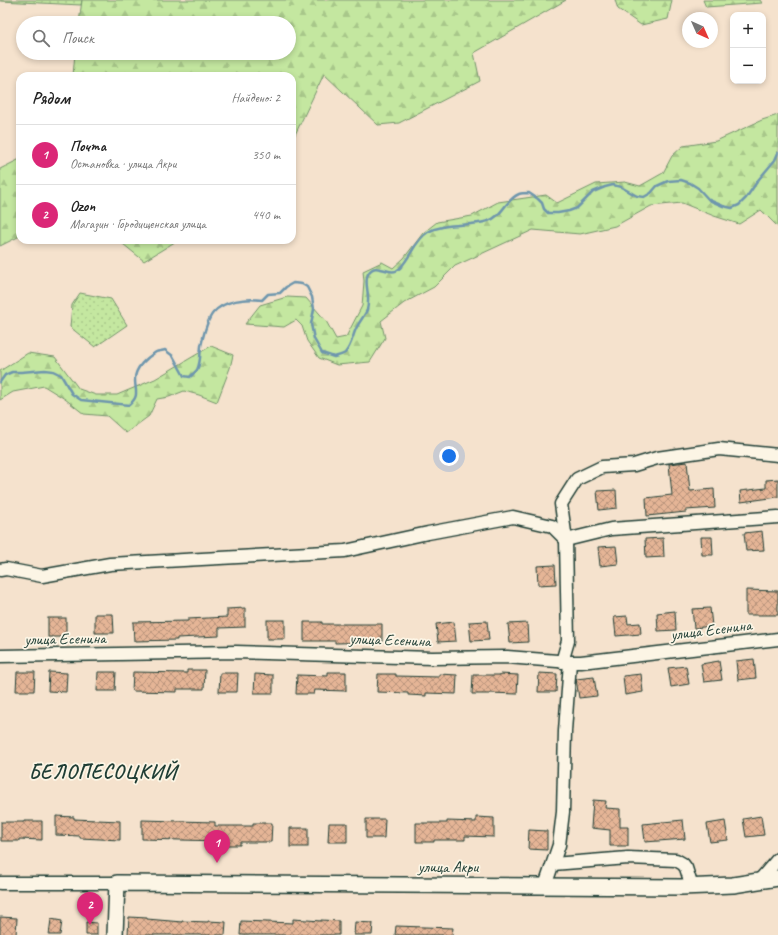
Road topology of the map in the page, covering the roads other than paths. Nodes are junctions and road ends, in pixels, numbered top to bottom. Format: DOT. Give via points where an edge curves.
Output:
graph roads {
  1 [pos="778,455"];
  2 [pos="778,517"];
  3 [pos="566,540"];
  4 [pos="0,570"];
  5 [pos="778,639"];
  6 [pos="0,656"];
  7 [pos="566,662"];
  8 [pos="778,859"];
  9 [pos="553,864"];
  10 [pos="778,878"];
  11 [pos="758,882"];
  12 [pos="0,883"];
  13 [pos="117,883"];
  14 [pos="545,886"];
  15 [pos="692,887"];
  16 [pos="115,935"];
  1 -- 3 [label="street" via="719,449 657,458 634,465 602,467 578,479 561,504"];
  2 -- 3 [label="street" via="611,529"];
  3 -- 4 [label="street" via="552,526 513,517 345,551 110,564 42,576"];
  3 -- 7 [label="street"];
  5 -- 7 [label="street, улица Есенина"];
  6 -- 7 [label="street, улица Есенина" via="236,652 432,658 507,657"];
  7 -- 9 [label="street" via="563,812 559,845"];
  8 -- 11 [label="street"];
  9 -- 14 [label="street"];
  9 -- 15 [label="street" via="628,858 676,860 686,868"];
  10 -- 11 [label="main road, улица Акри"];
  11 -- 15 [label="main road, улица Акри"];
  12 -- 13 [label="street"];
  13 -- 14 [label="main road, улица Акри"];
  13 -- 16 [label="main road"];
  14 -- 15 [label="main road, улица Акри"];
}
